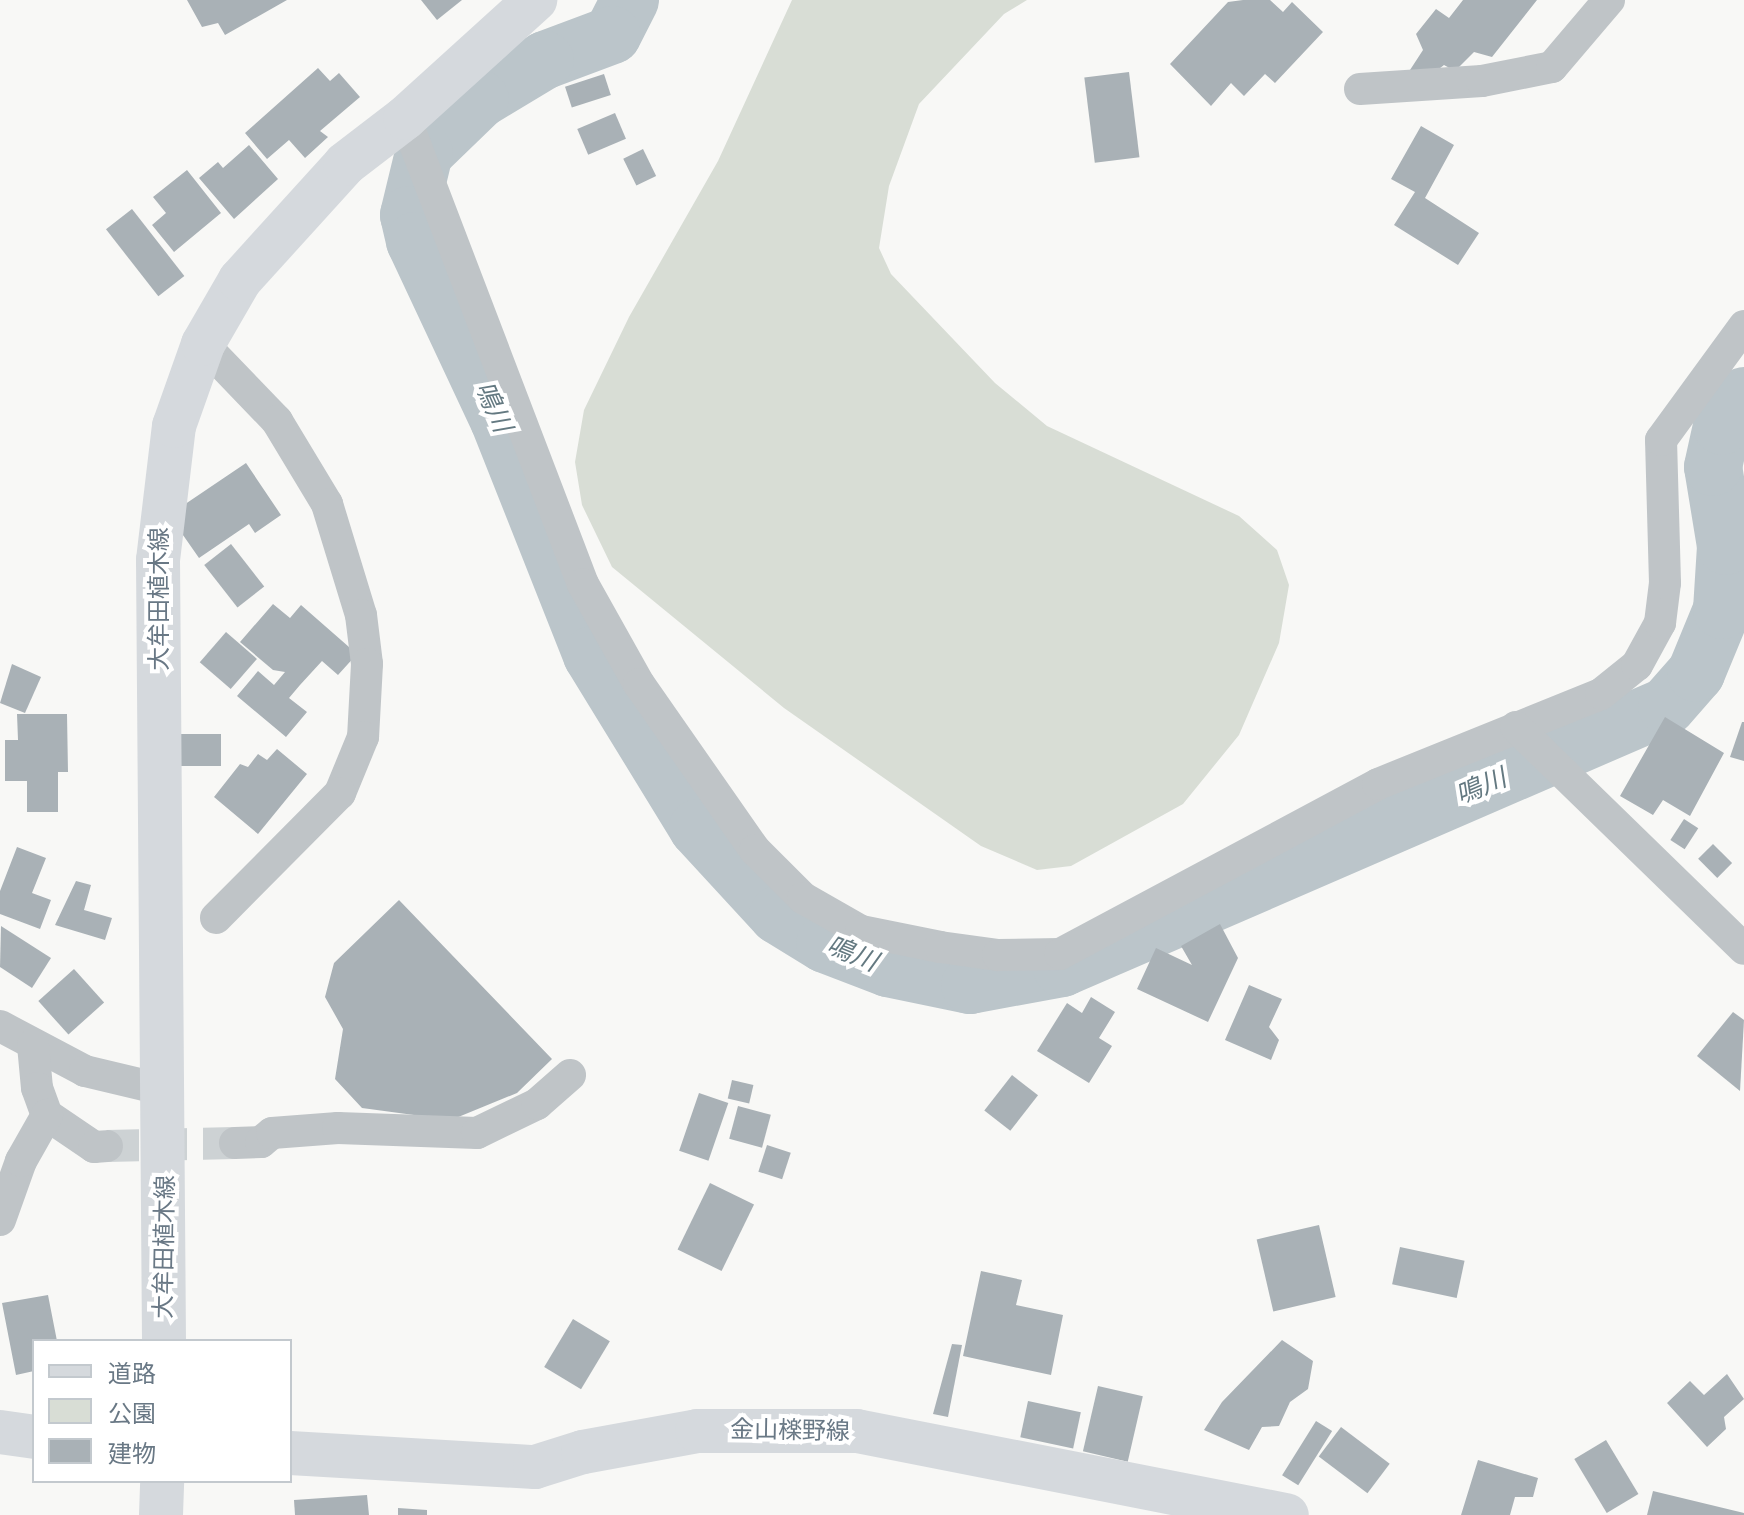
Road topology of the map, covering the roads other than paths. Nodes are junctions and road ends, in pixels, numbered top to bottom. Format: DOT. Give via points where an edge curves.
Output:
graph roads {
  1 [pos="535,0"];
  2 [pos="1609,0"];
  3 [pos="1360,89"];
  4 [pos="405,118"];
  5 [pos="1744,326"];
  6 [pos="203,344"];
  7 [pos="1516,727"];
  8 [pos="216,918"];
  9 [pos="1744,949"];
  10 [pos="0,1026"];
  11 [pos="33,1045"];
  12 [pos="570,1075"];
  13 [pos="165,1090"];
  14 [pos="47,1115"];
  15 [pos="235,1143"];
  16 [pos="107,1146"];
  17 [pos="0,1220"];
  18 [pos="164,1339"];
  19 [pos="0,1432"];
  20 [pos="32,1437"];
  21 [pos="292,1453"];
  22 [pos="162,1483"];
  23 [pos="161,1515"];
  24 [pos="1287,1515"];
  1 -- 4 [label="main road, 大牟田植木線"];
  2 -- 3 [label="street" via="1552,67 1482,81"];
  4 -- 6 [label="main road, 大牟田植木線" via="345,164 240,280"];
  4 -- 7 [label="street" via="583,584 639,684 755,850 803,898 861,931 998,955 1060,954 1378,784"];
  5 -- 7 [label="street" via="1661,440 1665,583 1660,623 1637,665 1601,694"];
  6 -- 8 [label="street" via="277,421 327,504 361,615 367,664 363,737 340,793"];
  6 -- 13 [label="main road, 大牟田植木線" via="174,426 158,560"];
  7 -- 9 [label="street"];
  10 -- 11 [label="street"];
  11 -- 13 [label="street" via="85,1071"];
  11 -- 14 [label="street" via="37,1088"];
  12 -- 15 [label="street" via="537,1104 477,1133 338,1128 272,1133 261,1142"];
  13 -- 18 [label="main road, 大牟田植木線"];
  14 -- 16 [label="street" via="94,1147"];
  14 -- 17 [label="street" via="21,1161"];
  19 -- 20 [label="main road"];
  21 -- 24 [label="main road, 金山檪野線" via="535,1467 583,1452 697,1431 857,1431"];
  22 -- 23 [label="main road"];
}
